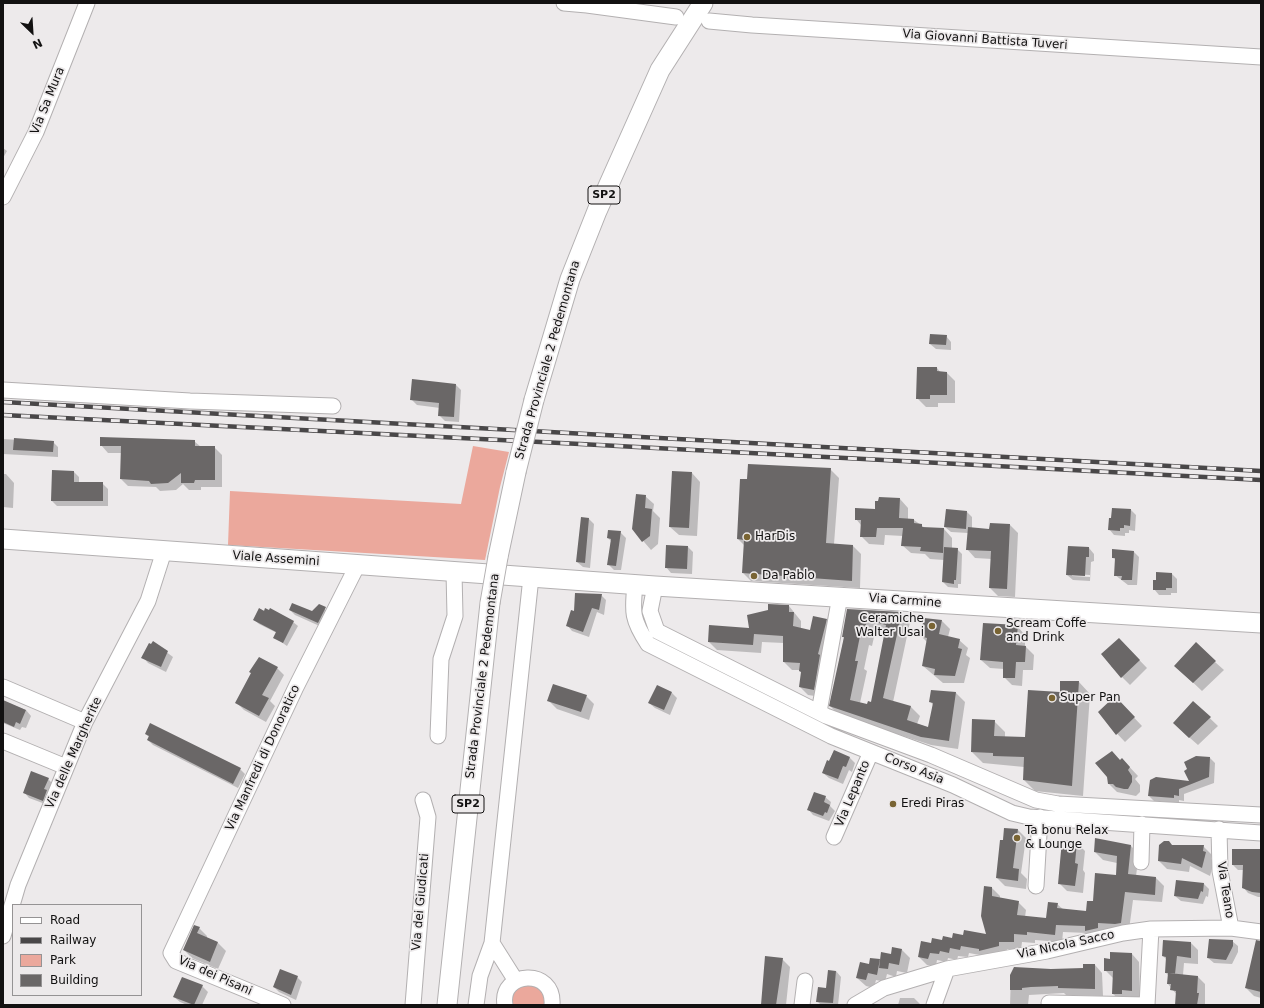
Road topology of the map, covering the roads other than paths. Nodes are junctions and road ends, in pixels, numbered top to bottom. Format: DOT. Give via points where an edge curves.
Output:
graph roads {
  1 [pos="87,3"];
  2 [pos="564,3"];
  3 [pos="587,4"];
  4 [pos="706,12"];
  5 [pos="676,17"];
  6 [pos="1261,57"];
  7 [pos="3,197"];
  8 [pos="3,390"];
  9 [pos="333,406"];
  10 [pos="3,539"];
  11 [pos="164,552"];
  12 [pos="358,564"];
  13 [pos="454,572"];
  14 [pos="531,577"];
  15 [pos="550,579"];
  16 [pos="635,585"];
  17 [pos="655,586"];
  18 [pos="840,596"];
  19 [pos="1261,623"];
  20 [pos="3,687"];
  21 [pos="819,712"];
  22 [pos="85,722"];
  23 [pos="438,736"];
  24 [pos="3,741"];
  25 [pos="871,752"];
  26 [pos="66,767"];
  27 [pos="961,768"];
  28 [pos="953,785"];
  29 [pos="423,800"];
  30 [pos="1261,815"];
  31 [pos="1040,817"];
  32 [pos="1142,824"];
  33 [pos="1219,829"];
  34 [pos="1261,833"];
  35 [pos="834,837"];
  36 [pos="1141,862"];
  37 [pos="1036,886"];
  38 [pos="12,904"];
  39 [pos="12,905"];
  40 [pos="1231,928"];
  41 [pos="1151,929"];
  42 [pos="1261,932"];
  43 [pos="3,936"];
  44 [pos="492,943"];
  45 [pos="172,953"];
  46 [pos="947,969"];
  47 [pos="516,981"];
  48 [pos="805,981"];
  49 [pos="1049,1003"];
  50 [pos="283,1005"];
  51 [pos="413,1005"];
  52 [pos="447,1005"];
  53 [pos="476,1005"];
  54 [pos="505,1005"];
  55 [pos="552,1005"];
  56 [pos="802,1005"];
  57 [pos="855,1005"];
  58 [pos="934,1005"];
  59 [pos="1147,1005"];
  1 -- 7 [label="street, Via Sa Mura" via="36,132"];
  2 -- 3 [label="street"];
  3 -- 5 [label="street"];
  4 -- 6 [label="street, Via Giovanni Battista Tuveri" via="752,26"];
  4 -- 52 [label="main road, Strada Provinciale 2 Pedemontana / SP2, bridge" via="660,70 597,211 570,279 534,400 516,472 490,603"];
  8 -- 9 [label="street"];
  10 -- 11 [label="main road, Viale Assemini"];
  11 -- 12 [label="main road, Viale Assemini"];
  11 -- 22 [label="street, Via delle Margherite" via="148,600"];
  12 -- 13 [label="main road, Viale Assemini"];
  12 -- 45 [label="street, Via Manfredi di Donoratico" via="296,687"];
  13 -- 14 [label="main road, Viale Assemini"];
  13 -- 23 [label="street" via="455,616 442,659"];
  14 -- 15 [label="main road, Viale Assemini"];
  14 -- 44 [label="street"];
  15 -- 16 [label="main road, Via Carmine"];
  16 -- 17 [label="main road, Via Carmine"];
  16 -- 25 [label="street, Corso Asia" via="633,602 636,625 648,644 831,736"];
  17 -- 18 [label="main road, Via Carmine"];
  17 -- 21 [label="street, Corso Asia" via="650,611 657,631"];
  18 -- 19 [label="main road, Via Carmine"];
  18 -- 21 [label="street"];
  20 -- 22 [label="street"];
  21 -- 27 [label="street, Corso Asia"];
  22 -- 26 [label="street, Via delle Margherite"];
  24 -- 26 [label="street"];
  25 -- 28 [label="street, Corso Asia"];
  25 -- 35 [label="street, Via Lepanto"];
  26 -- 38 [label="street, Via delle Margherite"];
  27 -- 28 [label="street"];
  27 -- 30 [label="street, Corso Asia" via="1036,800"];
  28 -- 31 [label="street, Corso Asia" via="1012,813"];
  29 -- 51 [label="street, Via dei Giudicati" via="428,817"];
  31 -- 32 [label="street, Corso Asia"];
  31 -- 37 [label="street"];
  32 -- 33 [label="street, Corso Asia"];
  32 -- 36 [label="street"];
  33 -- 34 [label="street, Corso Asia"];
  33 -- 40 [label="street, Via Teano" via="1220,871"];
  39 -- 43 [label="street, Via delle Margherite"];
  40 -- 41 [label="street, Via Nicola Sacco"];
  40 -- 42 [label="street, Via Nicola Sacco"];
  41 -- 46 [label="street, Via Nicola Sacco"];
  41 -- 59 [label="street"];
  44 -- 47 [label="street"];
  44 -- 53 [label="street" via="480,976"];
  45 -- 50 [label="street, Via dei Pisani" via="176,961"];
  46 -- 57 [label="street, Via Nicola Sacco" via="884,988"];
  46 -- 58 [label="street"];
  47 -- 54 [label="street" via="506,994"];
  47 -- 55 [label="street" via="530,978 544,983 552,996"];
  48 -- 56 [label="street"];
  49 -- 59 [label="street"];
}
